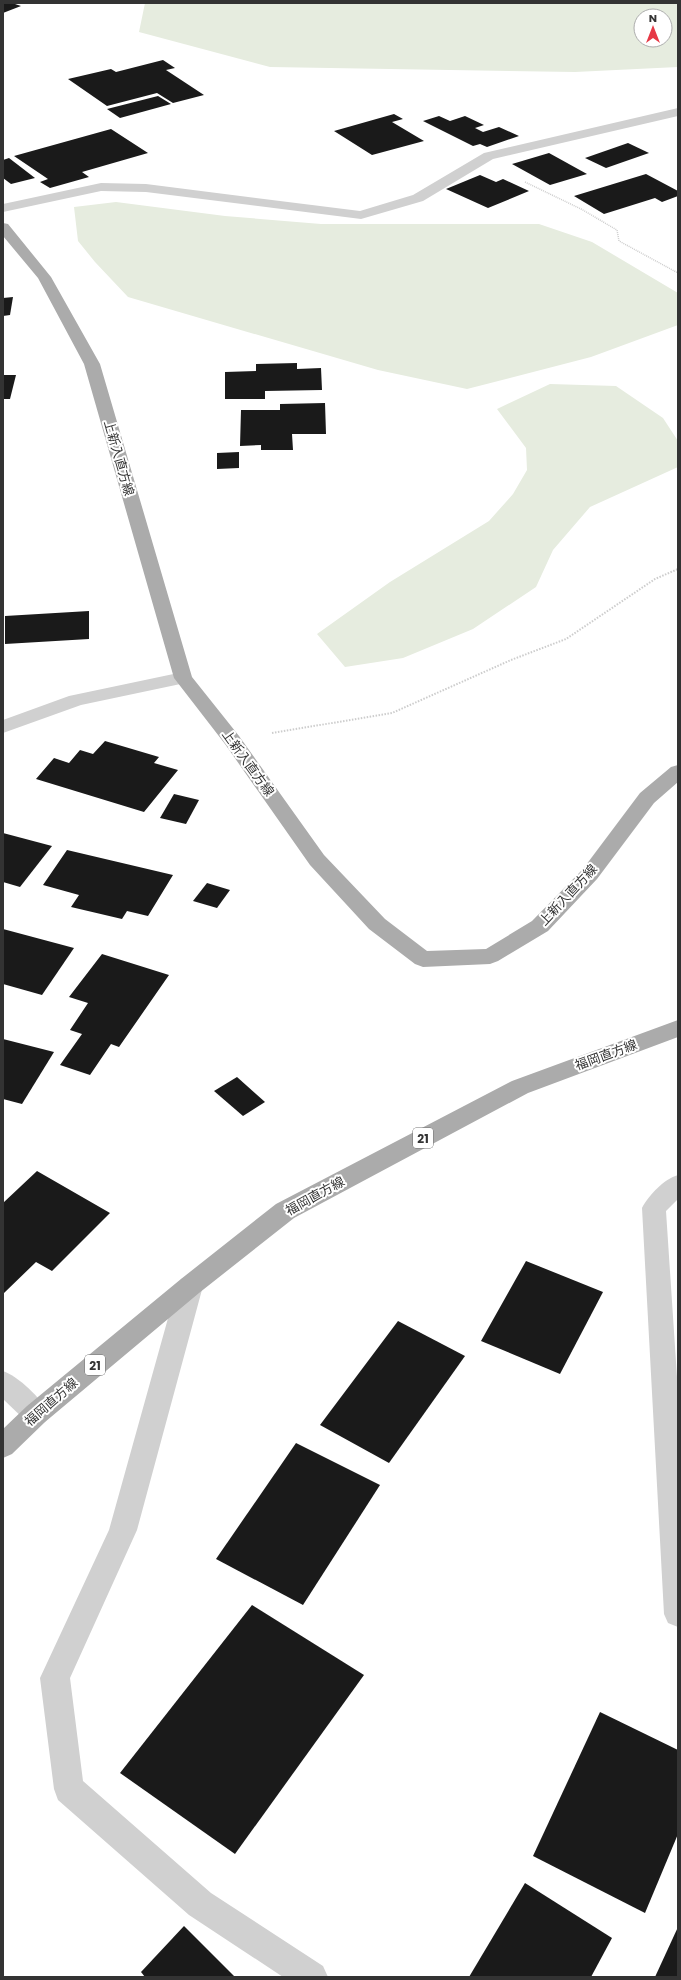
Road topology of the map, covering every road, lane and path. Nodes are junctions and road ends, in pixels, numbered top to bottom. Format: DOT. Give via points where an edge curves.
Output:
graph roads {
  1 [pos="678,112"];
  2 [pos="482,161"];
  3 [pos="3,208"];
  4 [pos="3,227"];
  5 [pos="678,273"];
  6 [pos="678,569"];
  7 [pos="183,678"];
  8 [pos="3,727"];
  9 [pos="232,740"];
  10 [pos="678,771"];
  11 [pos="678,1028"];
  12 [pos="678,1184"];
  13 [pos="190,1286"];
  14 [pos="3,1382"];
  15 [pos="36,1414"];
  16 [pos="3,1446"];
  17 [pos="678,1614"];
  18 [pos="303,1975"];
  1 -- 2 [label="street" via="489,156"];
  2 -- 3 [label="street" via="418,198 360,216 315,208 146,188 101,187"];
  2 -- 5 [label="path" via="581,209 617,230 620,241 626,246"];
  4 -- 7 [label="main road, 上新入直方線" via="44,277 92,364"];
  6 -- 9 [label="path" via="655,579 566,639 511,660 392,713"];
  7 -- 8 [label="street" via="76,700"];
  7 -- 9 [label="main road, 上新入直方線"];
  9 -- 10 [label="main road, 上新入直方線" via="317,860 376,924 422,959 490,956 540,926 590,874 647,798"];
  11 -- 13 [label="main road, 福岡直方線 / 21" via="520,1086 285,1211"];
  12 -- 17 [label="street" via="654,1208"];
  13 -- 15 [label="main road, 福岡直方線 / 21"];
  13 -- 18 [label="street" via="123,1530 54,1678 69,1789 200,1904"];
  14 -- 15 [label="street"];
  15 -- 16 [label="main road, 福岡直方線 / 21"];
}
